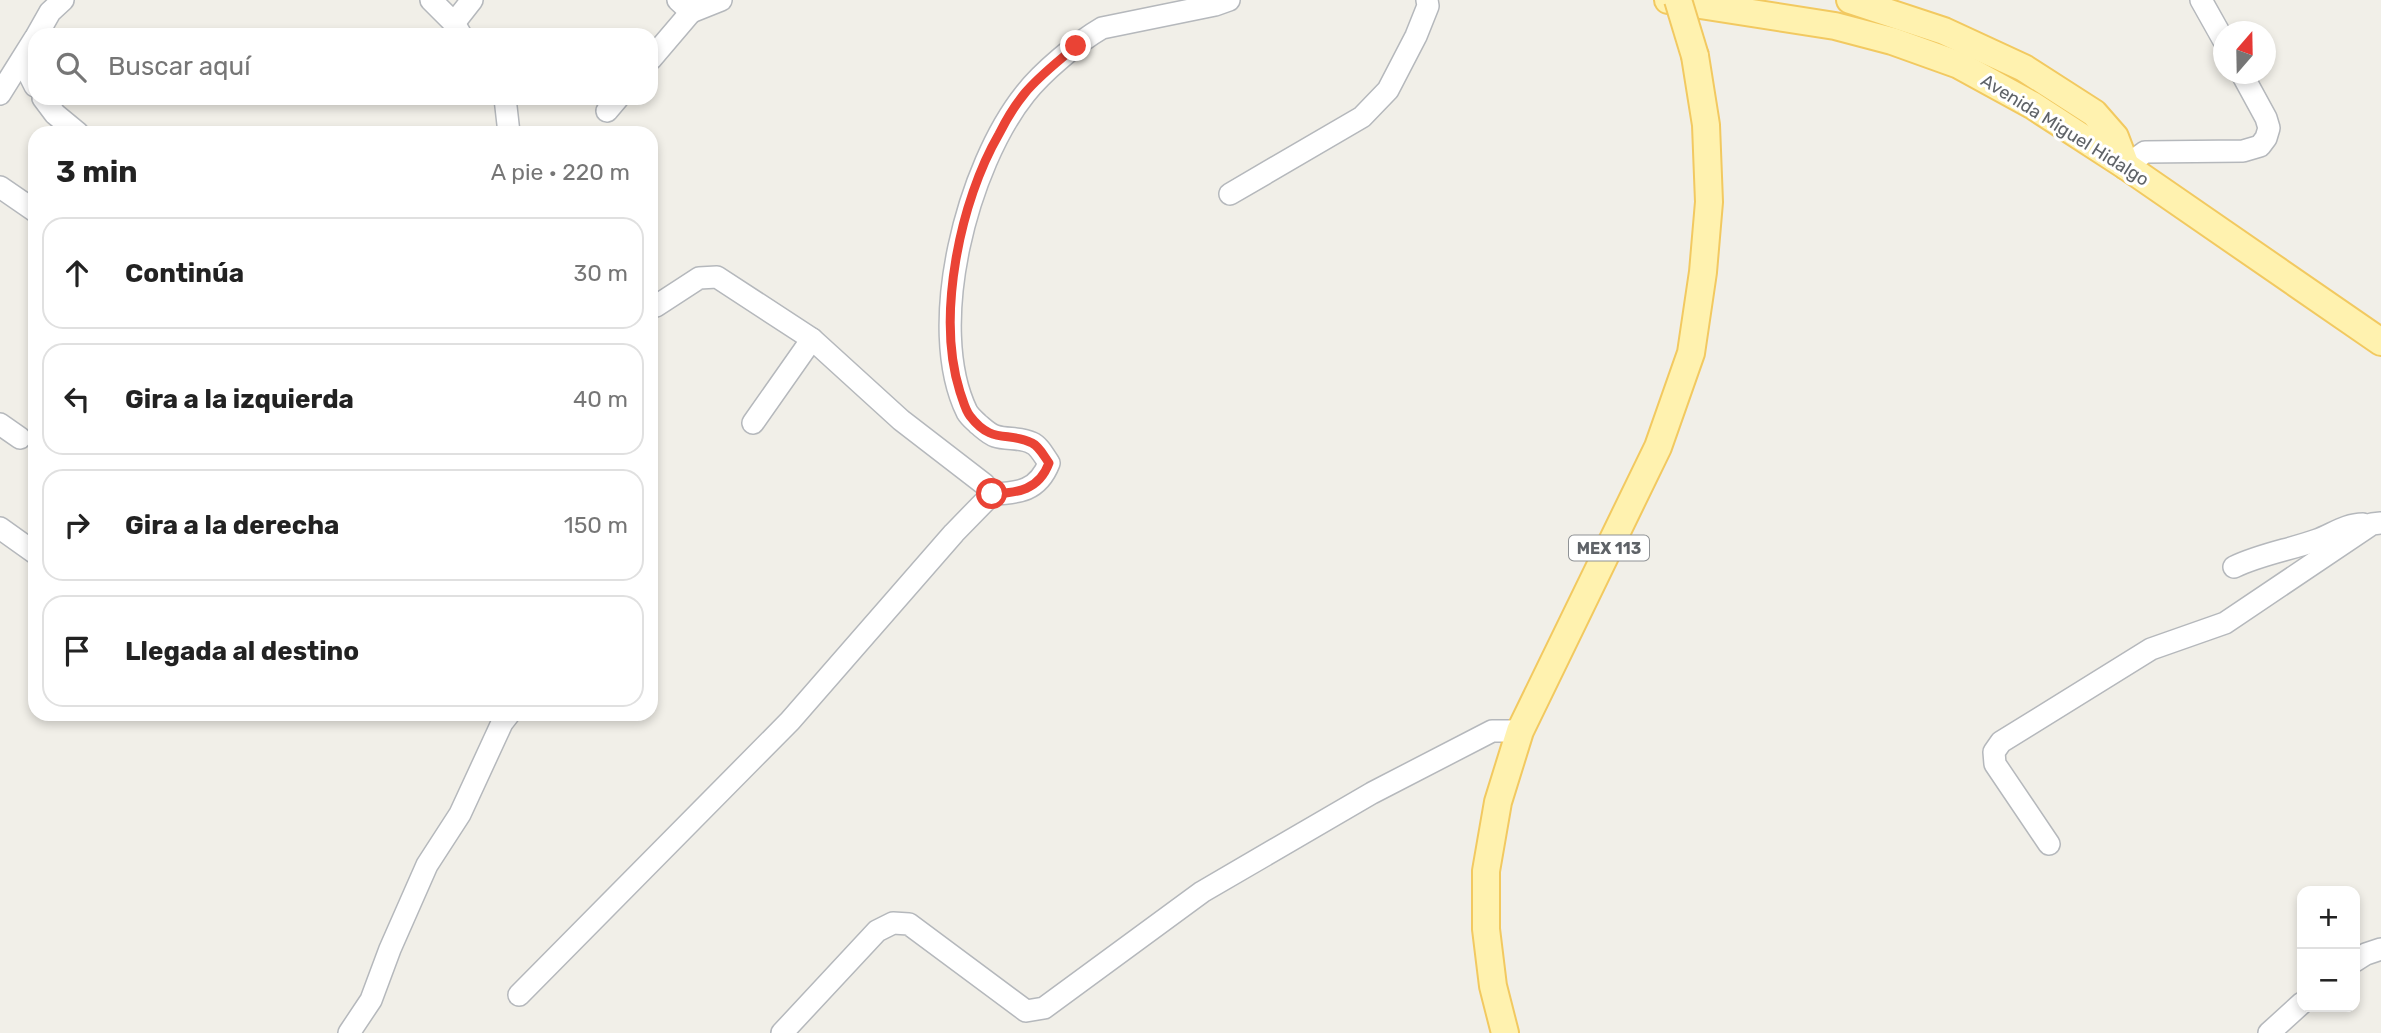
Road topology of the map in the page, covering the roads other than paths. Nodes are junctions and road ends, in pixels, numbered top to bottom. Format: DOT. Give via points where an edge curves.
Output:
graph roads {
  1 [pos="63,0"];
  2 [pos="431,0"];
  3 [pos="472,0"];
  4 [pos="720,0"];
  5 [pos="1230,0"];
  6 [pos="1427,0"];
  7 [pos="1668,0"];
  8 [pos="1678,0"];
  9 [pos="1850,0"];
  10 [pos="2201,0"];
  11 [pos="685,6"];
  12 [pos="2213,21"];
  13 [pos="41,28"];
  14 [pos="457,28"];
  15 [pos="458,28"];
  16 [pos="658,48"];
  17 [pos="28,50"];
  18 [pos="22,60"];
  19 [pos="28,72"];
  20 [pos="2247,84"];
  21 [pos="0,94"];
  22 [pos="48,105"];
  23 [pos="506,105"];
  24 [pos="70,126"];
  25 [pos="508,126"];
  26 [pos="2126,166"];
  27 [pos="0,187"];
  28 [pos="1230,194"];
  29 [pos="28,206"];
  30 [pos="658,305"];
  31 [pos="812,339"];
  32 [pos="2381,342"];
  33 [pos="753,423"];
  34 [pos="0,424"];
  35 [pos="20,438"];
  36 [pos="992,494"];
  37 [pos="2377,524"];
  38 [pos="0,528"];
  39 [pos="28,548"];
  40 [pos="2234,567"];
  41 [pos="504,721"];
  42 [pos="1520,731"];
  43 [pos="2049,844"];
  44 [pos="2381,949"];
  45 [pos="2360,958"];
  46 [pos="519,995"];
  47 [pos="2297,1008"];
  48 [pos="349,1033"];
  49 [pos="782,1033"];
  50 [pos="1505,1033"];
  51 [pos="2269,1033"];
  1 -- 13 [label="street"];
  2 -- 14 [label="street"];
  3 -- 15 [label="street"];
  4 -- 11 [label="street"];
  5 -- 36 [label="street" via="1102,28 1086,38 1026,93 987,157 955,261 950,337 957,380 971,418 995,436 1034,443 1049,463 1035,485 1015,493"];
  6 -- 28 [label="street" via="1416,36 1388,90 1362,117"];
  7 -- 26 [label="main road, Avenida Miguel Hidalgo" via="1835,26 1959,65"];
  8 -- 42 [label="main road, MEX 113, bridge" via="1695,56 1706,125 1709,202 1691,353 1658,447"];
  9 -- 26 [label="main road" via="1935,28 2024,68 2094,113 2115,137"];
  10 -- 12 [label="street"];
  11 -- 16 [label="street"];
  17 -- 18 [label="street"];
  18 -- 19 [label="street"];
  18 -- 21 [label="street"];
  20 -- 26 [label="street" via="2269,128 2260,146 2244,151 2146,152"];
  22 -- 24 [label="street"];
  23 -- 25 [label="street"];
  26 -- 32 [label="main road, Avenida Miguel Hidalgo"];
  27 -- 29 [label="street"];
  30 -- 31 [label="street" via="699,278 717,277"];
  31 -- 33 [label="street"];
  31 -- 36 [label="street"];
  34 -- 35 [label="street"];
  36 -- 46 [label="street" via="790,721"];
  37 -- 40 [label="street" via="2355,524"];
  37 -- 43 [label="street" via="2225,623 2151,649 2001,742 1994,752 1995,764"];
  38 -- 39 [label="street"];
  41 -- 48 [label="street" via="460,814 427,865 371,1000"];
  42 -- 49 [label="street" via="1492,731 1372,793 1213,885 1044,1008 1026,1011 909,924 893,923 877,931"];
  42 -- 50 [label="main road, MEX 113" via="1498,802 1486,872 1486,929"];
  44 -- 45 [label="street"];
  47 -- 51 [label="street"];
}
